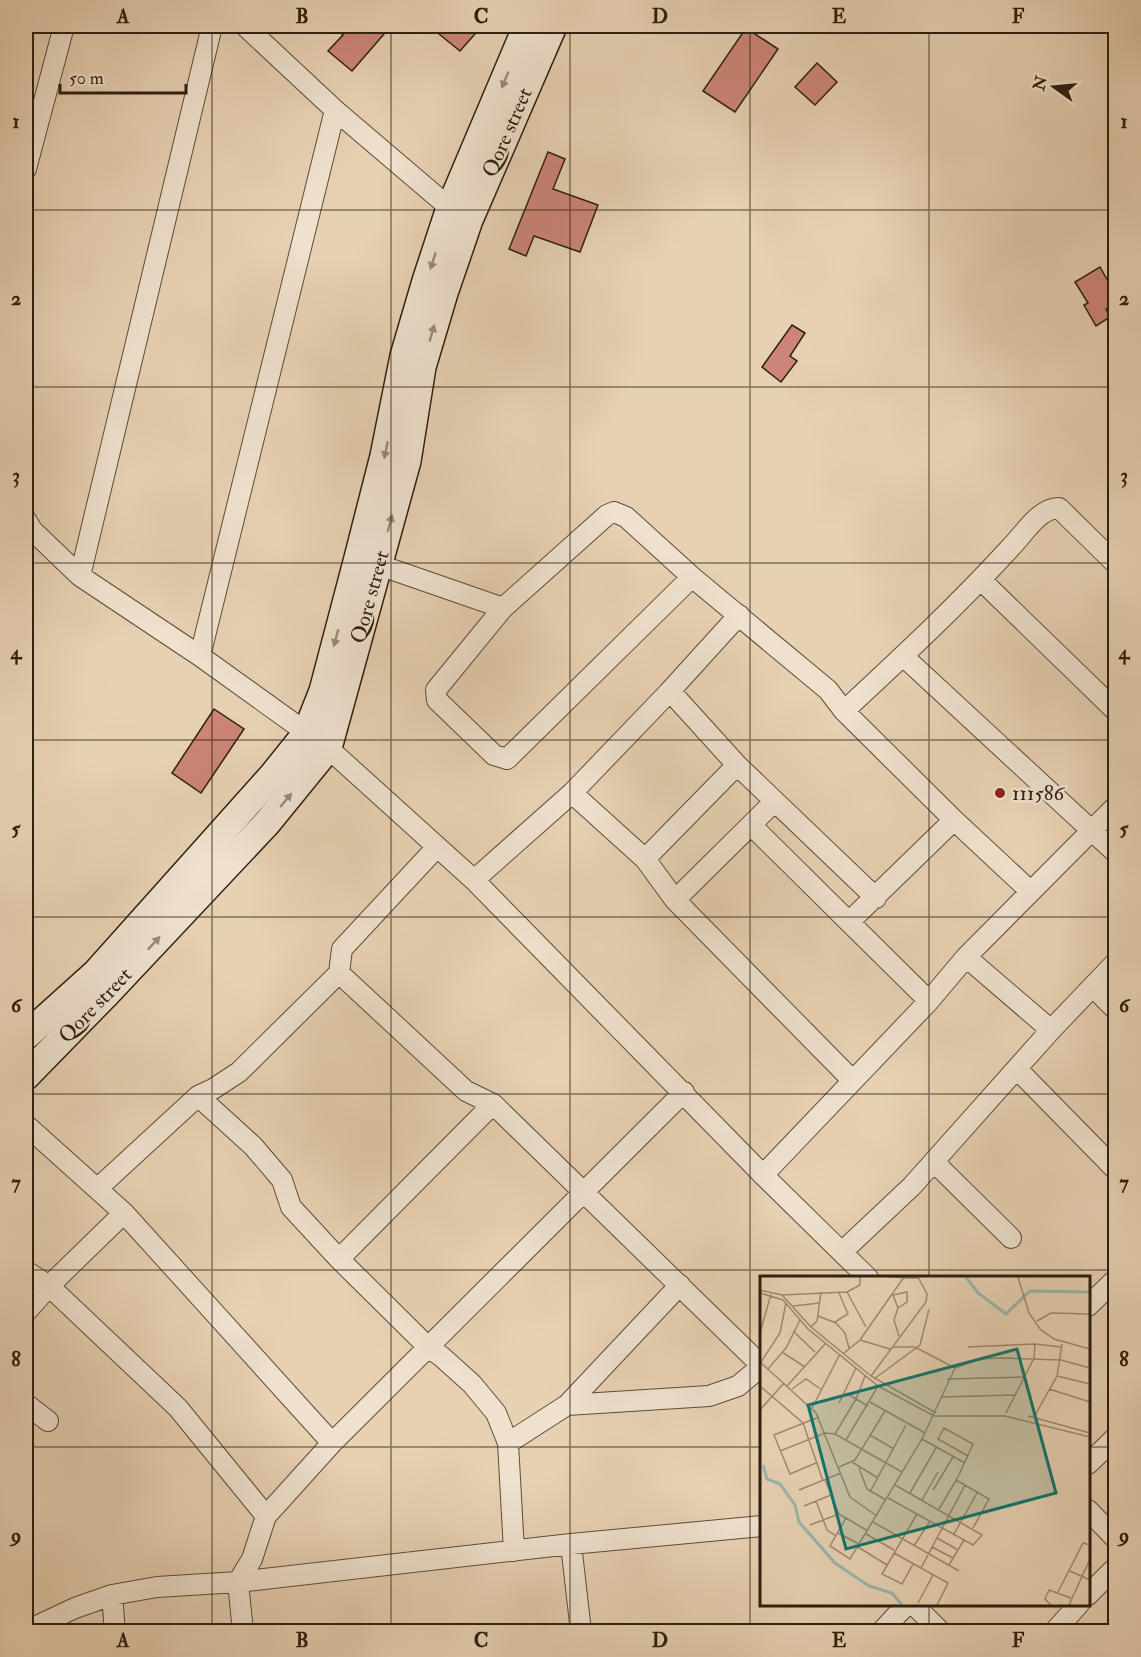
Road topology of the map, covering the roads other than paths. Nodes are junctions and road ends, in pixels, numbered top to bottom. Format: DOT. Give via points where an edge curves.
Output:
graph roads {
  1 [pos="64,26"];
  2 [pos="212,26"];
  3 [pos="245,26"];
  4 [pos="527,26"];
  5 [pos="553,26"];
  6 [pos="335,110"];
  7 [pos="30,133"];
  8 [pos="26,168"];
  9 [pos="450,208"];
  10 [pos="26,520"];
  11 [pos="378,564"];
  12 [pos="1116,564"];
  13 [pos="80,576"];
  14 [pos="692,577"];
  15 [pos="981,580"];
  16 [pos="503,608"];
  17 [pos="739,615"];
  18 [pos="200,656"];
  19 [pos="903,656"];
  20 [pos="670,691"];
  21 [pos="844,711"];
  22 [pos="1116,711"];
  23 [pos="317,741"];
  24 [pos="737,765"];
  25 [pos="572,793"];
  26 [pos="774,802"];
  27 [pos="1116,806"];
  28 [pos="954,820"];
  29 [pos="752,826"];
  30 [pos="1092,830"];
  31 [pos="437,847"];
  32 [pos="1116,853"];
  33 [pos="645,859"];
  34 [pos="474,880"];
  35 [pos="1030,891"];
  36 [pos="876,898"];
  37 [pos="675,900"];
  38 [pos="850,921"];
  39 [pos="966,957"];
  40 [pos="1116,962"];
  41 [pos="339,972"];
  42 [pos="1093,987"];
  43 [pos="929,1001"];
  44 [pos="1116,1010"];
  45 [pos="1051,1030"];
  46 [pos="26,1036"];
  47 [pos="1017,1069"];
  48 [pos="26,1076"];
  49 [pos="852,1080"];
  50 [pos="684,1092"];
  51 [pos="198,1096"];
  52 [pos="493,1104"];
  53 [pos="26,1125"];
  54 [pos="934,1162"];
  55 [pos="1116,1170"];
  56 [pos="763,1175"];
  57 [pos="98,1188"];
  58 [pos="585,1193"];
  59 [pos="124,1213"];
  60 [pos="1011,1238"];
  61 [pos="843,1251"];
  62 [pos="339,1259"];
  63 [pos="26,1271"];
  64 [pos="858,1274"];
  65 [pos="1116,1279"];
  66 [pos="680,1285"];
  67 [pos="49,1286"];
  68 [pos="1090,1305"];
  69 [pos="26,1312"];
  70 [pos="428,1347"];
  71 [pos="760,1364"];
  72 [pos="760,1368"];
  73 [pos="26,1404"];
  74 [pos="567,1405"];
  75 [pos="48,1421"];
  76 [pos="1116,1437"];
  77 [pos="332,1443"];
  78 [pos="508,1443"];
  79 [pos="1090,1463"];
  80 [pos="1090,1511"];
  81 [pos="266,1516"];
  82 [pos="760,1526"];
  83 [pos="1116,1539"];
  84 [pos="571,1544"];
  85 [pos="514,1551"];
  86 [pos="1116,1567"];
  87 [pos="238,1582"];
  88 [pos="1090,1594"];
  89 [pos="112,1595"];
  90 [pos="907,1606"];
  91 [pos="914,1606"];
  92 [pos="1078,1606"];
  93 [pos="26,1631"];
  94 [pos="115,1632"];
  95 [pos="243,1632"];
  96 [pos="581,1632"];
  97 [pos="881,1632"];
  98 [pos="941,1632"];
  99 [pos="1054,1632"];
  1 -- 7 [label="street"];
  2 -- 13 [label="street"];
  3 -- 6 [label="street"];
  4 -- 9 [label="street, Qore street, one-way"];
  11 -- 5 [label="street, Qore street, one-way" via="407,461 422,367 444,293 469,220"];
  6 -- 9 [label="street"];
  6 -- 18 [label="street"];
  7 -- 8 [label="street"];
  9 -- 23 [label="street, Qore street, one-way" via="404,356 384,456 323,691"];
  10 -- 13 [label="street"];
  11 -- 16 [label="street"];
  11 -- 23 [label="street, Qore street"];
  12 -- 15 [label="street" via="1059,508 1051,508 1039,516"];
  13 -- 18 [label="street"];
  14 -- 16 [label="street" via="626,517 614,512 607,514"];
  14 -- 16 [label="street" via="507,759 494,755 444,708 437,700 436,690"];
  14 -- 17 [label="street"];
  15 -- 19 [label="street"];
  15 -- 22 [label="street"];
  17 -- 20 [label="street"];
  17 -- 21 [label="street" via="828,690"];
  18 -- 23 [label="street"];
  19 -- 21 [label="street"];
  19 -- 30 [label="street"];
  20 -- 24 [label="street"];
  20 -- 25 [label="street"];
  21 -- 28 [label="street"];
  23 -- 31 [label="street"];
  23 -- 46 [label="street, Qore street" via="266,784 96,973"];
  48 -- 23 [label="street, Qore street, one-way" via="267,823"];
  24 -- 26 [label="street"];
  24 -- 33 [label="street"];
  25 -- 33 [label="street"];
  25 -- 34 [label="street"];
  26 -- 29 [label="street"];
  26 -- 36 [label="street"];
  27 -- 30 [label="street"];
  28 -- 35 [label="street"];
  28 -- 36 [label="street"];
  29 -- 37 [label="street"];
  29 -- 38 [label="street"];
  30 -- 32 [label="street"];
  30 -- 35 [label="street"];
  31 -- 34 [label="street"];
  31 -- 41 [label="street" via="342,950"];
  33 -- 37 [label="street"];
  34 -- 50 [label="street"];
  35 -- 39 [label="street"];
  36 -- 38 [label="street"];
  37 -- 49 [label="street"];
  38 -- 43 [label="street"];
  39 -- 43 [label="street"];
  39 -- 45 [label="street"];
  40 -- 42 [label="street"];
  41 -- 51 [label="street" via="238,1072"];
  41 -- 52 [label="street" via="466,1091"];
  42 -- 44 [label="street"];
  42 -- 45 [label="street"];
  43 -- 49 [label="street"];
  45 -- 47 [label="street"];
  47 -- 54 [label="street"];
  47 -- 55 [label="street"];
  49 -- 56 [label="street"];
  50 -- 56 [label="street"];
  50 -- 58 [label="street"];
  51 -- 57 [label="street"];
  51 -- 62 [label="street" via="253,1146 282,1180 291,1207"];
  52 -- 58 [label="street"];
  52 -- 62 [label="street"];
  53 -- 57 [label="street"];
  54 -- 60 [label="street"];
  54 -- 61 [label="street"];
  56 -- 61 [label="street"];
  57 -- 59 [label="street"];
  58 -- 66 [label="street"];
  58 -- 70 [label="street"];
  59 -- 67 [label="street"];
  59 -- 77 [label="street"];
  61 -- 64 [label="street"];
  62 -- 70 [label="street"];
  63 -- 67 [label="street"];
  65 -- 68 [label="street"];
  66 -- 71 [label="street"];
  66 -- 74 [label="street"];
  67 -- 69 [label="street"];
  67 -- 81 [label="street" via="178,1408"];
  70 -- 77 [label="street"];
  70 -- 78 [label="street" via="472,1384 496,1413"];
  72 -- 74 [label="street" via="738,1386 709,1396"];
  73 -- 75 [label="street"];
  74 -- 78 [label="street"];
  76 -- 79 [label="street"];
  77 -- 81 [label="street"];
  78 -- 85 [label="street"];
  80 -- 83 [label="street"];
  81 -- 87 [label="street" via="252,1559"];
  82 -- 84 [label="street"];
  84 -- 85 [label="street"];
  84 -- 96 [label="street"];
  85 -- 87 [label="street"];
  86 -- 88 [label="street"];
  87 -- 89 [label="street" via="157,1587"];
  87 -- 95 [label="street"];
  89 -- 93 [label="street"];
  89 -- 94 [label="street"];
  90 -- 97 [label="street"];
  91 -- 98 [label="street"];
  92 -- 99 [label="street"];
}
